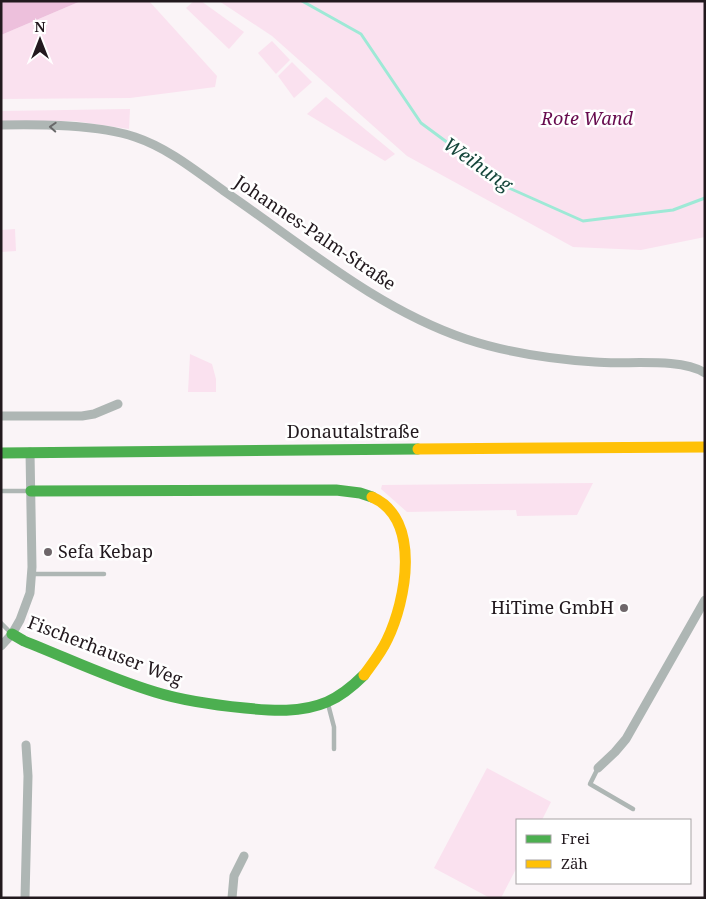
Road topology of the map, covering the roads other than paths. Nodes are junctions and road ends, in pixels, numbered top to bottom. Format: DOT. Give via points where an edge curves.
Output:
graph roads {
  1 [pos="1,125"];
  2 [pos="705,373"];
  3 [pos="118,404"];
  4 [pos="1,416"];
  5 [pos="705,447"];
  6 [pos="30,452"];
  7 [pos="1,453"];
  8 [pos="1,491"];
  9 [pos="31,491"];
  10 [pos="32,574"];
  11 [pos="104,574"];
  12 [pos="705,600"];
  13 [pos="1,623"];
  14 [pos="12,634"];
  15 [pos="1,646"];
  16 [pos="328,702"];
  17 [pos="26,745"];
  18 [pos="334,749"];
  19 [pos="598,768"];
  20 [pos="633,809"];
  21 [pos="244,856"];
  22 [pos="25,898"];
  23 [pos="232,898"];
  2 -- 1 [label="street, Johannes-Palm-Straße, one-way" via="696,368 669,364 597,362 518,353 442,330 413,318 344,277 176,157 142,140 102,130"];
  3 -- 4 [label="street" via="86,415"];
  5 -- 6 [label="street, Donautalstraße"];
  6 -- 7 [label="street, Donautalstraße"];
  6 -- 9 [label="street, Fischerhauser Weg"];
  8 -- 9 [label="lane"];
  9 -- 10 [label="street, Fischerhauser Weg"];
  9 -- 16 [label="street, Fischerhauser Weg" via="336,490 357,492 388,507 396,516 404,538 406,573 397,614 386,644 373,663 347,691"];
  10 -- 11 [label="lane"];
  10 -- 14 [label="street, Fischerhauser Weg" via="30,593"];
  12 -- 19 [label="street" via="626,738"];
  13 -- 14 [label="lane, Fischerhauser Weg"];
  14 -- 15 [label="street"];
  14 -- 16 [label="street, Fischerhauser Weg" via="156,692 190,701 272,710 300,709"];
  16 -- 18 [label="lane" via="334,727"];
  17 -- 22 [label="street"];
  19 -- 20 [label="lane" via="590,784"];
  21 -- 23 [label="street" via="234,876"];
}
